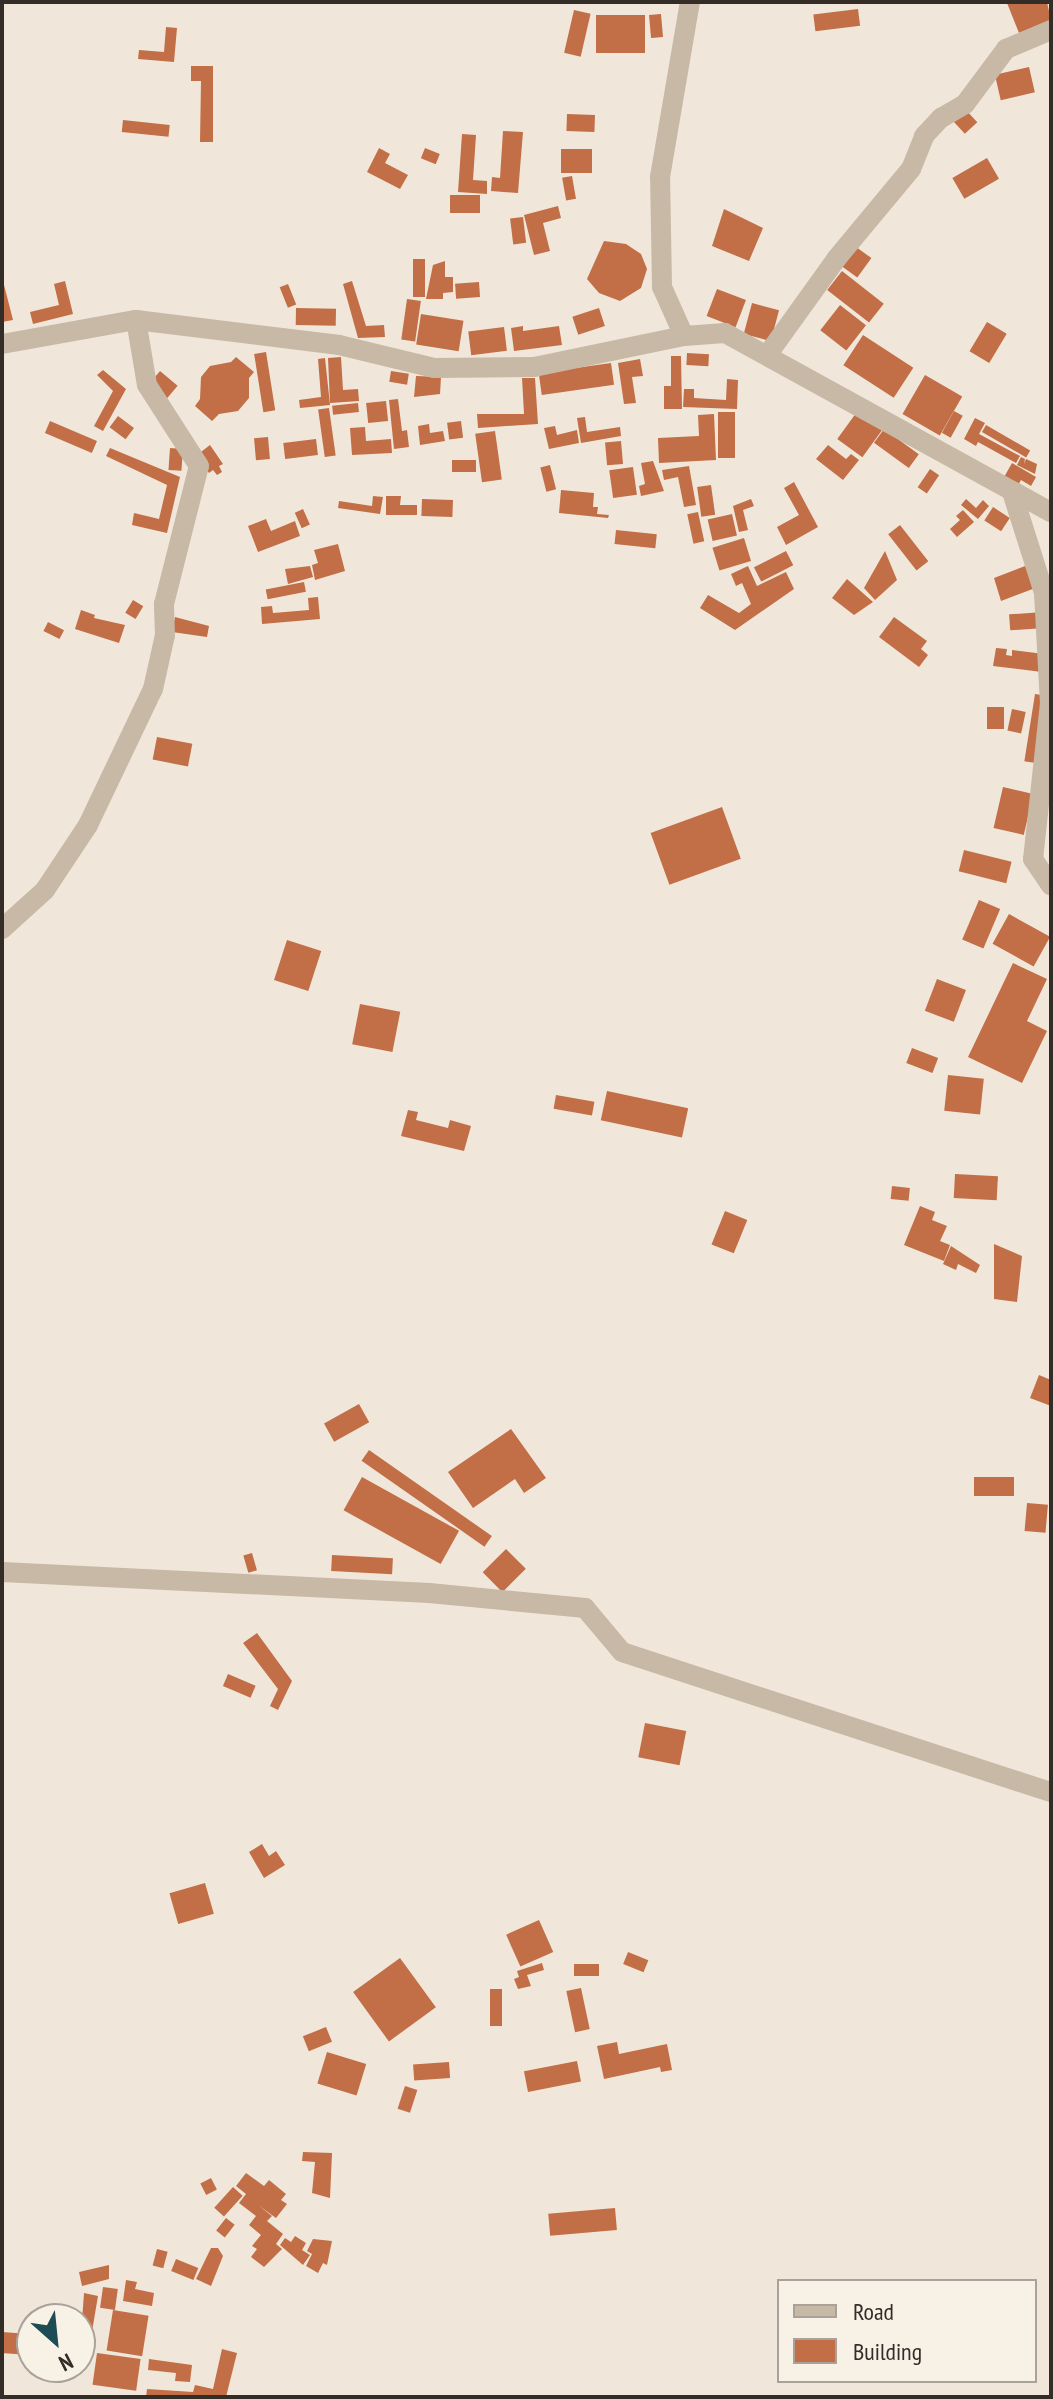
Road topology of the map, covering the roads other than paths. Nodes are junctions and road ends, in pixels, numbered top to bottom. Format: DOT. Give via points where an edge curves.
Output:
graph roads {
  1 [pos="690,2"];
  2 [pos="1051,30"];
  3 [pos="136,320"];
  4 [pos="684,336"];
  5 [pos="2,344"];
  6 [pos="768,354"];
  7 [pos="1012,492"];
  8 [pos="1051,512"];
  9 [pos="1051,886"];
  10 [pos="2,929"];
  11 [pos="2,1572"];
  12 [pos="1051,1792"];
  1 -- 4 [label="street" via="660,177 662,287"];
  2 -- 6 [label="street" via="1006,49 965,104 924,136 911,169 837,258"];
  3 -- 4 [label="street" via="339,345 434,368 534,367"];
  3 -- 5 [label="street"];
  3 -- 10 [label="street" via="147,385 199,466 164,604 165,635 153,689 88,825 45,890"];
  4 -- 6 [label="street" via="725,333"];
  6 -- 7 [label="street"];
  7 -- 8 [label="street"];
  7 -- 9 [label="street" via="1044,593 1050,703 1033,859"];
  11 -- 12 [label="street" via="429,1593 585,1608 622,1652"];
}
